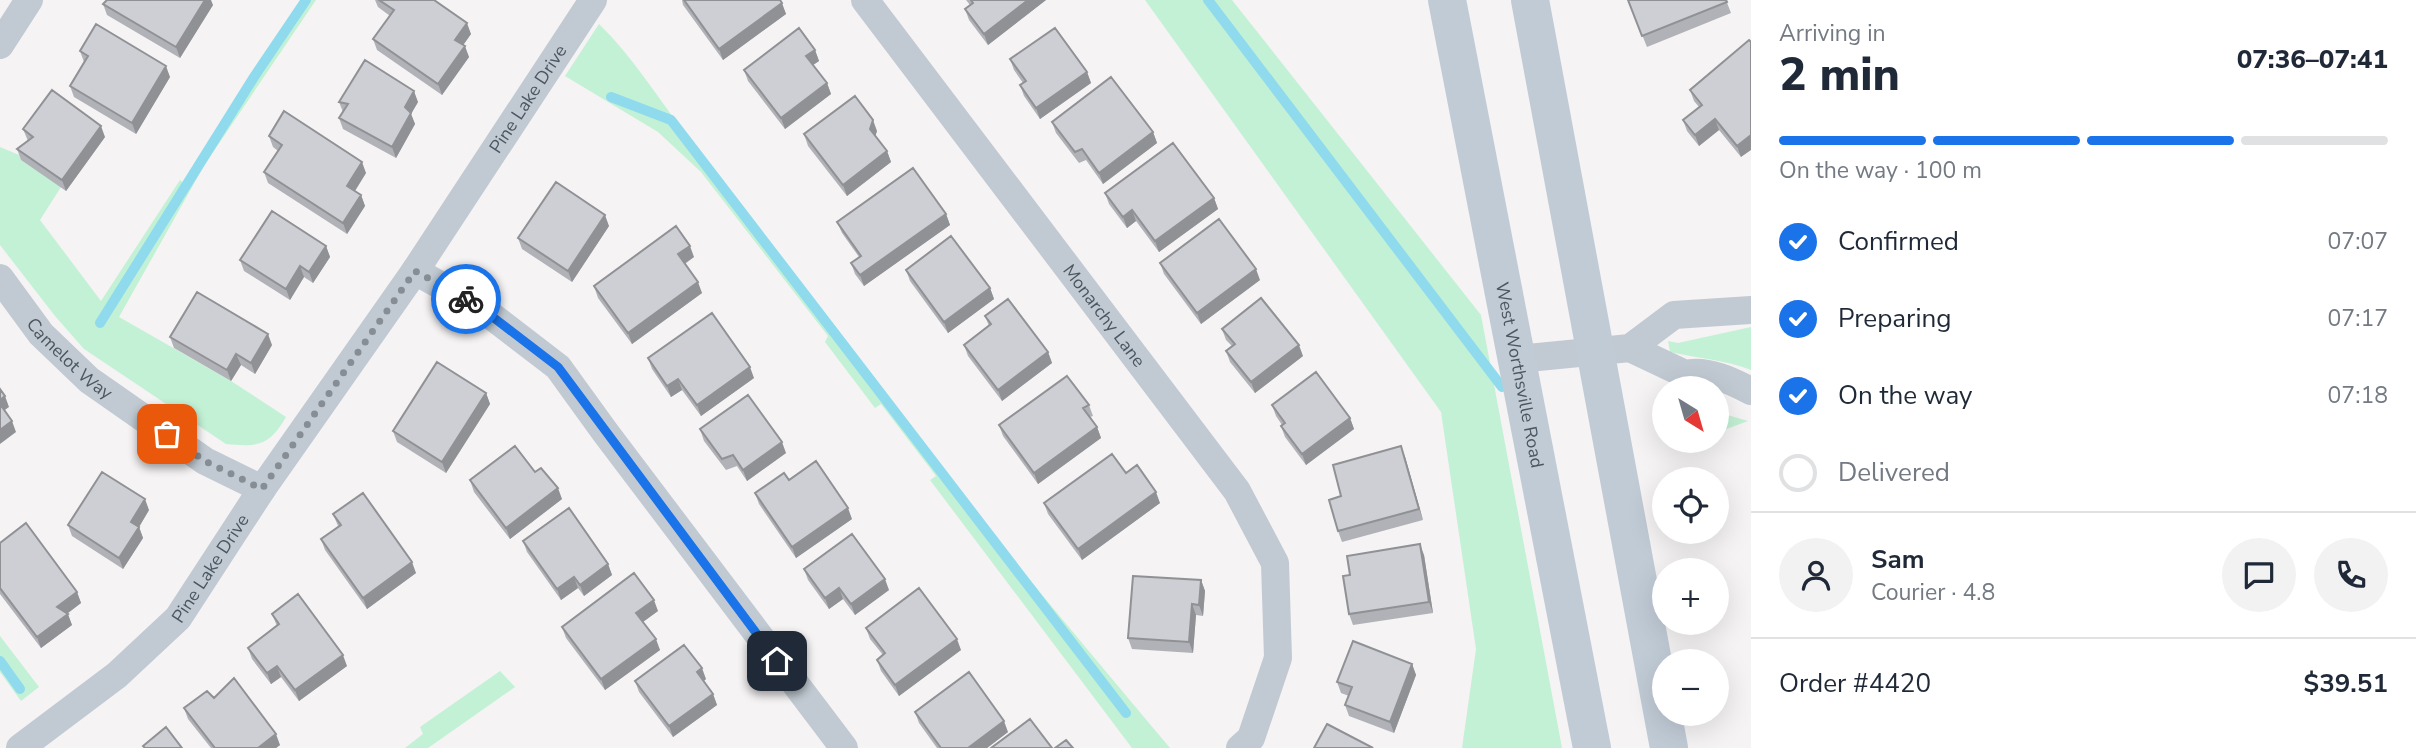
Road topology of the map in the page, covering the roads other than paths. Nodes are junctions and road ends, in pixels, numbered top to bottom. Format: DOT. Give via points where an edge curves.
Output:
graph roads {
  1 [pos="29,0"];
  2 [pos="593,0"];
  3 [pos="865,0"];
  4 [pos="1447,0"];
  5 [pos="1530,0"];
  6 [pos="0,45"];
  7 [pos="415,271"];
  8 [pos="0,278"];
  9 [pos="1751,310"];
  10 [pos="1612,349"];
  11 [pos="1517,359"];
  12 [pos="1751,391"];
  13 [pos="262,489"];
  14 [pos="829,743"];
  15 [pos="20,748"];
  16 [pos="1240,748"];
  17 [pos="1592,748"];
  18 [pos="1670,748"];
  1 -- 6 [label="street"];
  2 -- 7 [label="street, Pine Lake Drive"];
  3 -- 16 [label="street, Monarchy Lane" via="1237,491 1275,563 1278,658 1251,738"];
  4 -- 11 [label="main road, West Worthsville Road"];
  5 -- 10 [label="main road"];
  7 -- 13 [label="street, Pine Lake Drive"];
  7 -- 14 [label="street" via="481,308 558,367"];
  8 -- 13 [label="street, Camelot Way" via="41,334 89,380 205,461"];
  9 -- 10 [label="street" via="1674,316"];
  10 -- 11 [label="street"];
  10 -- 12 [label="street" via="1685,374 1731,380"];
  10 -- 18 [label="main road"];
  11 -- 17 [label="main road, West Worthsville Road"];
  13 -- 15 [label="street, Pine Lake Drive" via="178,618 117,675"];
}
